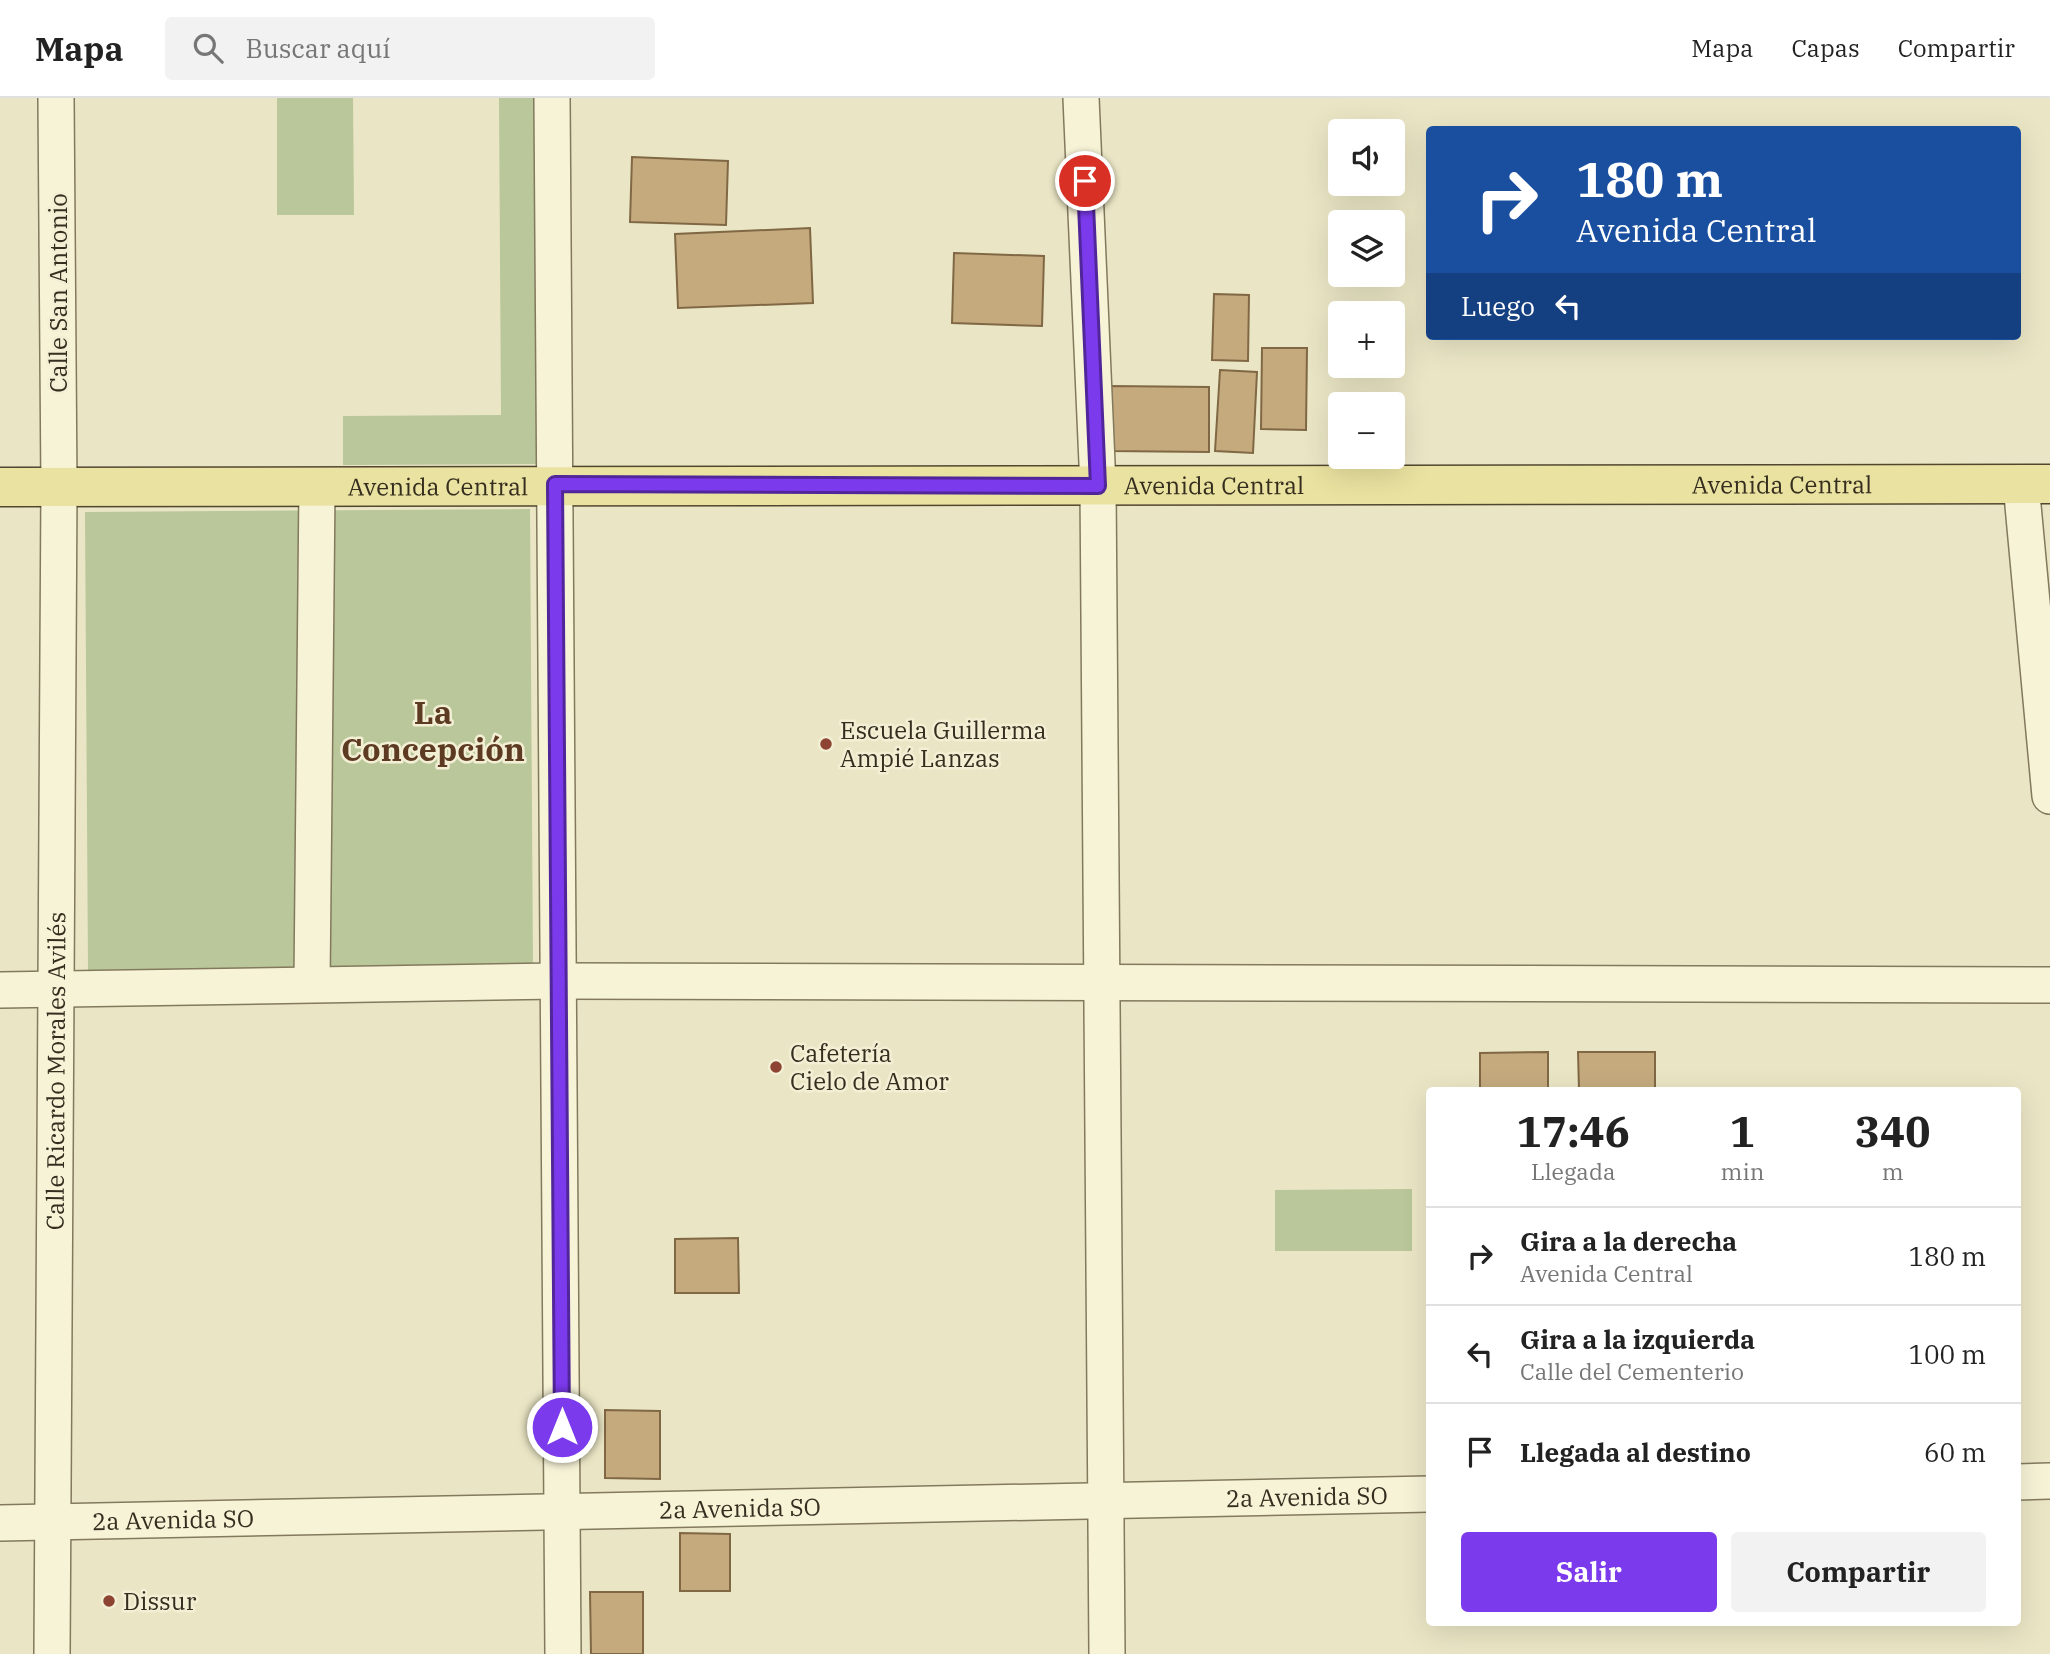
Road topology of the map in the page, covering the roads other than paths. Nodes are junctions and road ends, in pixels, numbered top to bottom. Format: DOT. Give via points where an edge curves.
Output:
graph roads {
  1 [pos="56,98"];
  2 [pos="552,98"];
  3 [pos="1081,98"];
  4 [pos="555,484"];
  5 [pos="2035,484"];
  6 [pos="1098,486"];
  7 [pos="0,487"];
  8 [pos="317,487"];
  9 [pos="59,488"];
  10 [pos="2050,796"];
  11 [pos="559,981"];
  12 [pos="312,983"];
  13 [pos="1102,983"];
  14 [pos="2050,985"];
  15 [pos="55,989"];
  16 [pos="0,990"];
  17 [pos="2050,1481"];
  18 [pos="2021,1482"];
  19 [pos="1426,1494"];
  20 [pos="1106,1500"];
  21 [pos="562,1511"];
  22 [pos="51,1522"];
  23 [pos="0,1523"];
  24 [pos="52,1654"];
  25 [pos="563,1654"];
  26 [pos="1107,1654"];
  1 -- 9 [label="street, Calle San Antonio"];
  2 -- 4 [label="street"];
  3 -- 6 [label="street"];
  4 -- 6 [label="main road, Avenida Central"];
  4 -- 8 [label="main road, Avenida Central"];
  4 -- 11 [label="street"];
  5 -- 6 [label="main road, Avenida Central"];
  5 -- 10 [label="street"];
  6 -- 13 [label="street"];
  7 -- 9 [label="main road, Avenida Central"];
  8 -- 9 [label="main road, Avenida Central"];
  8 -- 12 [label="street"];
  9 -- 15 [label="street, Calle Ricardo Morales Avilés"];
  11 -- 12 [label="street"];
  11 -- 13 [label="street"];
  11 -- 21 [label="street"];
  12 -- 15 [label="street"];
  13 -- 14 [label="street"];
  13 -- 20 [label="street"];
  15 -- 16 [label="street"];
  15 -- 22 [label="street, Calle Ricardo Morales Avilés"];
  17 -- 18 [label="street"];
  19 -- 20 [label="street, 2a Avenida SO"];
  20 -- 21 [label="street, 2a Avenida SO"];
  20 -- 26 [label="street"];
  21 -- 22 [label="street, 2a Avenida SO"];
  21 -- 25 [label="street"];
  22 -- 23 [label="street, 2a Avenida SO"];
  22 -- 24 [label="street, Calle Ricardo Morales Avilés"];
}
